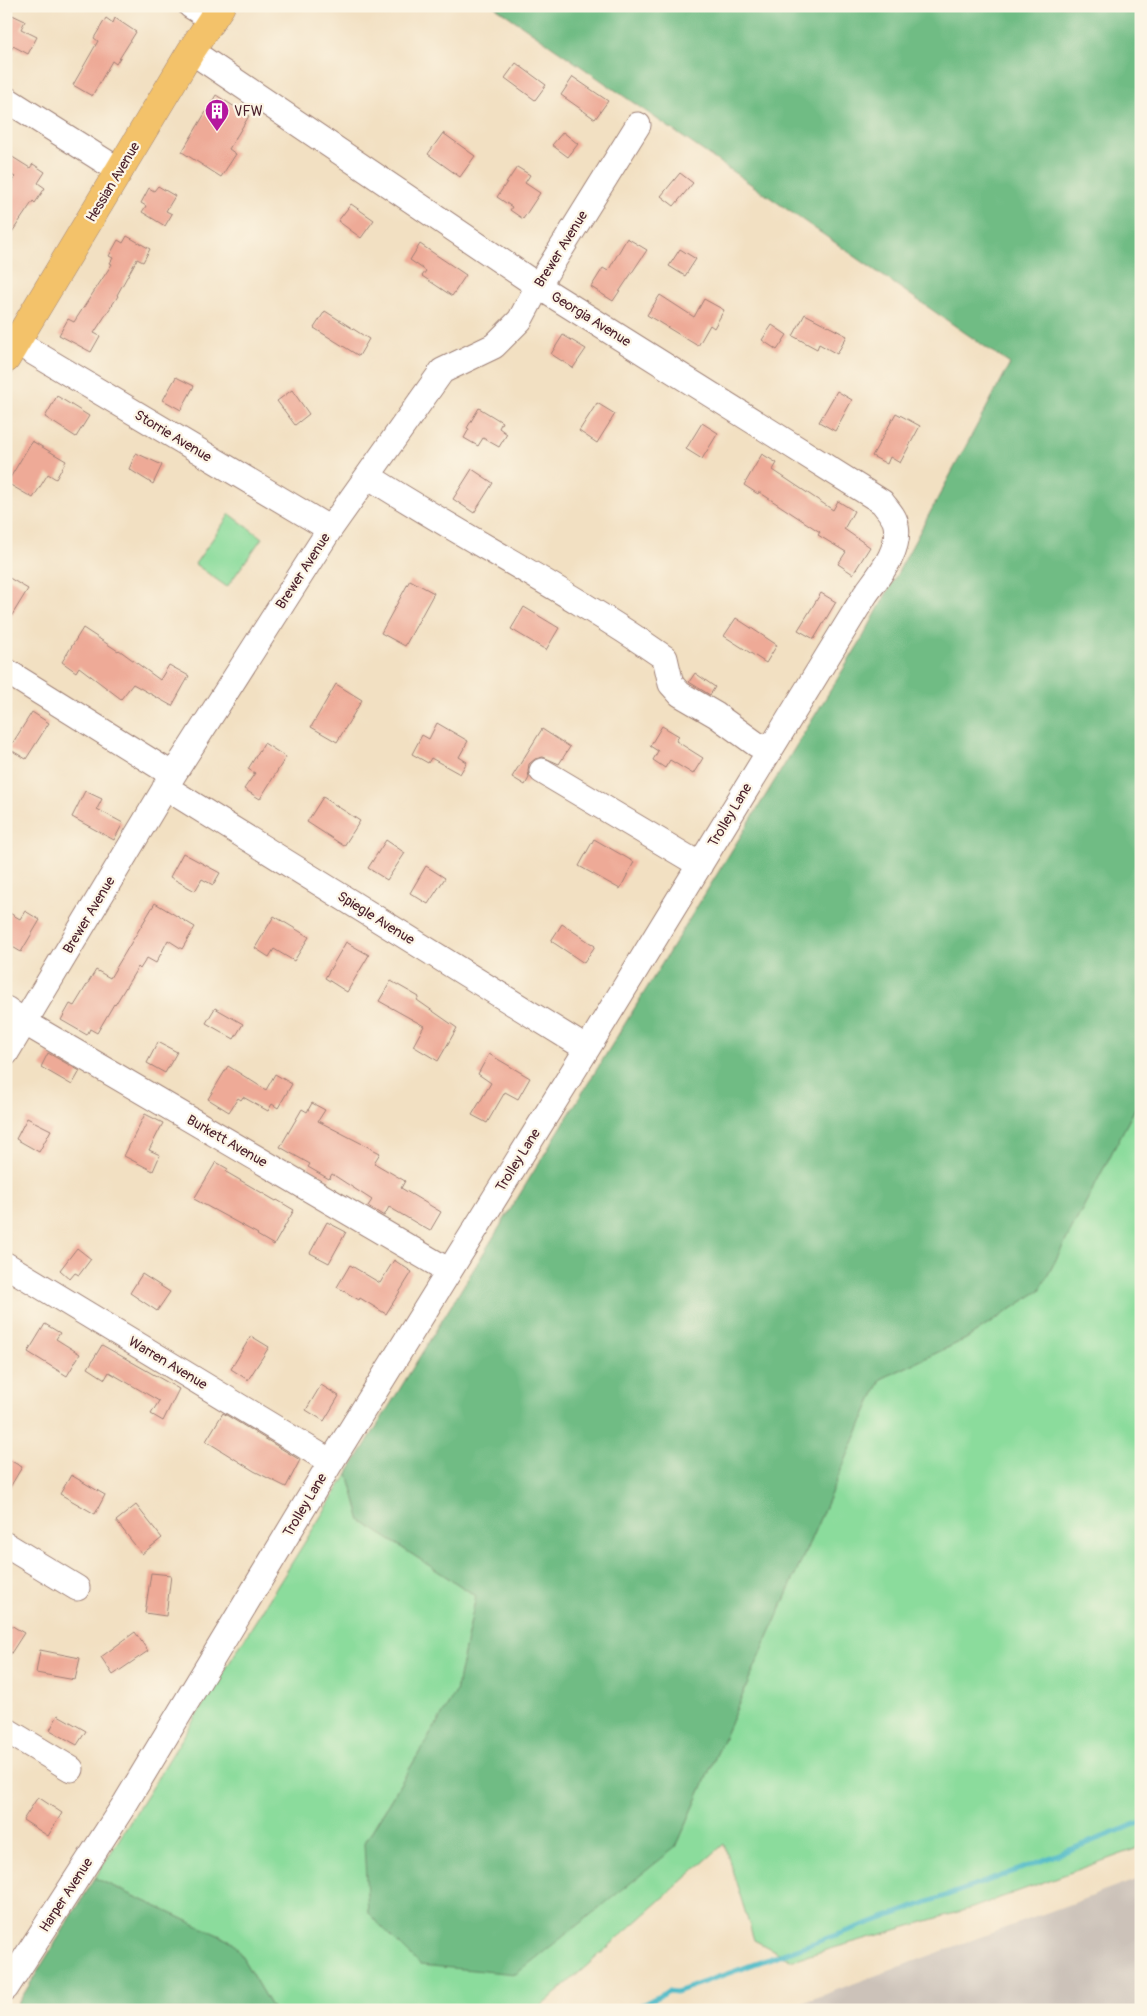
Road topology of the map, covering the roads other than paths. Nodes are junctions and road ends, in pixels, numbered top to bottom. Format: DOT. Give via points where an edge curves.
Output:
graph roads {
  1 [pos="208,11"];
  2 [pos="191,52"];
  3 [pos="6,99"];
  4 [pos="638,125"];
  5 [pos="120,171"];
  6 [pos="538,286"];
  7 [pos="11,351"];
  8 [pos="368,476"];
  9 [pos="892,516"];
  10 [pos="330,529"];
  11 [pos="6,672"];
  12 [pos="770,750"];
  13 [pos="542,771"];
  14 [pos="169,781"];
  15 [pos="700,865"];
  16 [pos="15,1016"];
  17 [pos="587,1049"];
  18 [pos="6,1053"];
  19 [pos="6,1265"];
  20 [pos="449,1270"];
  21 [pos="331,1462"];
  22 [pos="6,1545"];
  23 [pos="77,1588"];
  24 [pos="6,1730"];
  25 [pos="71,1769"];
  26 [pos="126,1802"];
  27 [pos="6,1988"];
  1 -- 2 [label="main road, Hessian Avenue"];
  2 -- 5 [label="main road, Hessian Avenue"];
  2 -- 6 [label="street, Georgia Avenue"];
  3 -- 5 [label="street"];
  4 -- 6 [label="street, Brewer Avenue"];
  5 -- 7 [label="main road, Hessian Avenue"];
  6 -- 8 [label="street, Brewer Avenue" via="520,320 494,346 442,371"];
  6 -- 9 [label="street, Georgia Avenue" via="882,502"];
  7 -- 10 [label="street, Storrie Avenue"];
  8 -- 10 [label="street, Brewer Avenue"];
  8 -- 12 [label="street" via="627,631 665,658 671,684 680,694"];
  9 -- 12 [label="street, Trolley Lane" via="897,537 889,560"];
  10 -- 14 [label="street, Brewer Avenue"];
  11 -- 14 [label="street, Spiegle Avenue"];
  12 -- 15 [label="street, Trolley Lane"];
  13 -- 15 [label="street"];
  14 -- 16 [label="street, Brewer Avenue"];
  14 -- 17 [label="street, Spiegle Avenue"];
  15 -- 17 [label="street, Trolley Lane"];
  16 -- 18 [label="street, Brewer Avenue"];
  16 -- 20 [label="street, Burkett Avenue"];
  17 -- 20 [label="street, Trolley Lane"];
  19 -- 21 [label="street, Warren Avenue"];
  20 -- 21 [label="street, Trolley Lane"];
  21 -- 26 [label="street, Trolley Lane"];
  22 -- 23 [label="street"];
  24 -- 25 [label="street"];
  26 -- 27 [label="street, Harper Avenue"];
}
